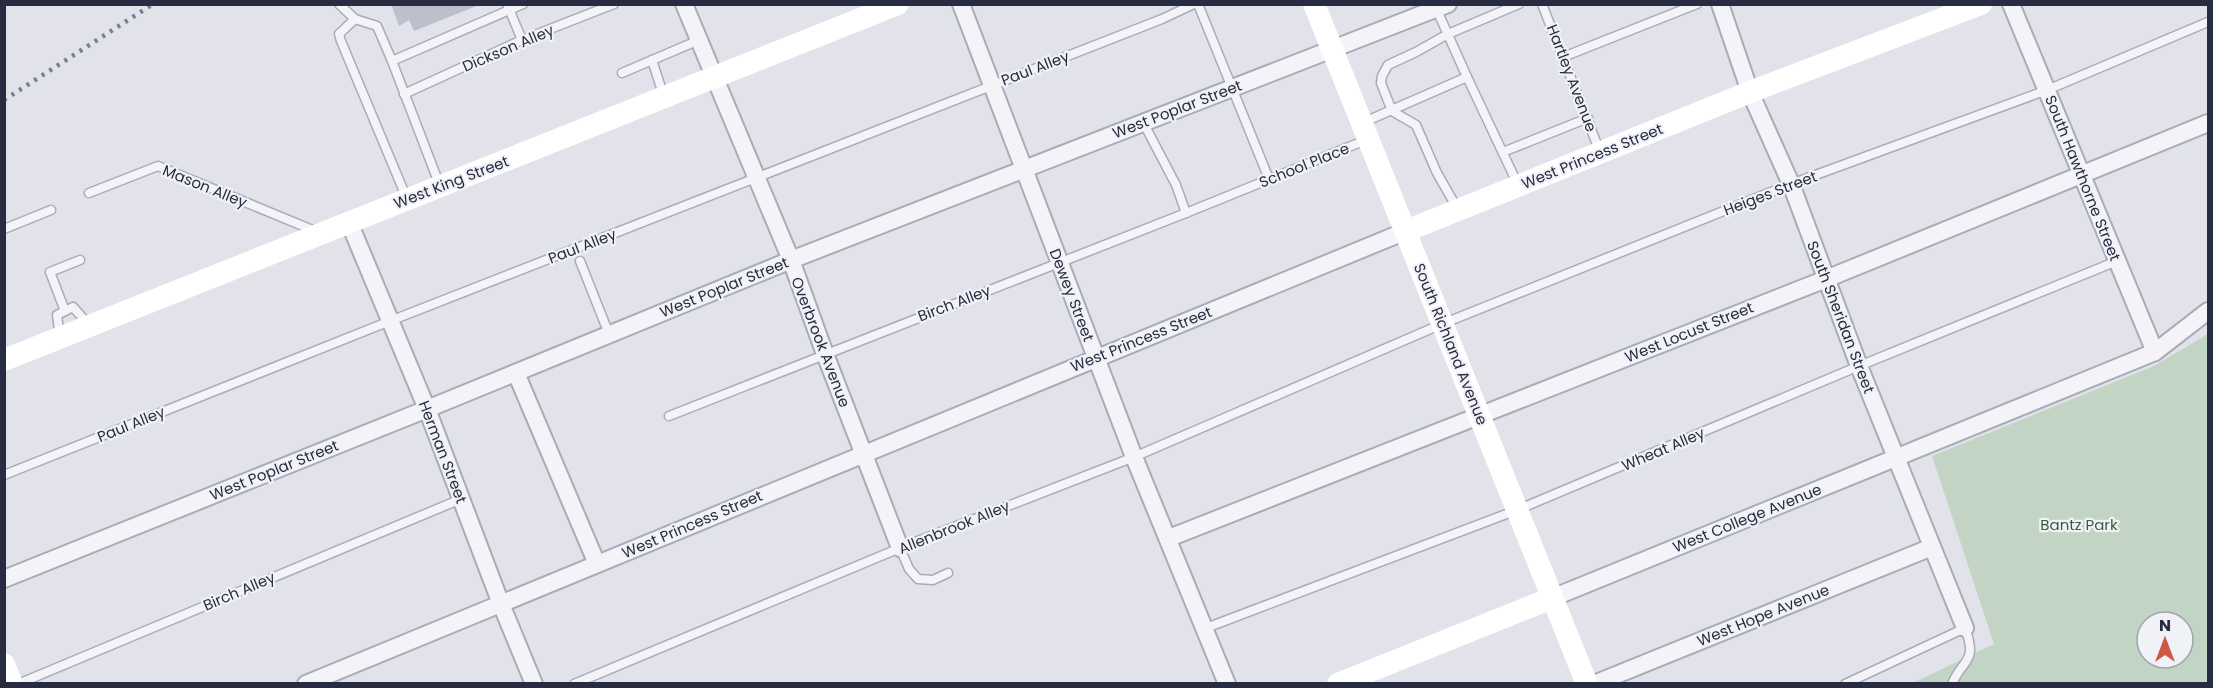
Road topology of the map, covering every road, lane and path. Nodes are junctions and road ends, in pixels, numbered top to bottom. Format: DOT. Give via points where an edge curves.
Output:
graph roads {
  1 [pos="339,4"];
  2 [pos="523,4"];
  3 [pos="614,4"];
  4 [pos="684,4"];
  5 [pos="898,4"];
  6 [pos="961,4"];
  7 [pos="1196,4"];
  8 [pos="1314,4"];
  9 [pos="1519,4"];
  10 [pos="1542,4"];
  11 [pos="1697,4"];
  12 [pos="1720,4"];
  13 [pos="1981,4"];
  14 [pos="2010,4"];
  15 [pos="1440,6"];
  16 [pos="508,7"];
  17 [pos="355,19"];
  18 [pos="2208,22"];
  19 [pos="1448,34"];
  20 [pos="522,40"];
  21 [pos="699,40"];
  22 [pos="1332,49"];
  23 [pos="1563,57"];
  24 [pos="652,60"];
  25 [pos="392,61"];
  26 [pos="622,73"];
  27 [pos="1467,77"];
  28 [pos="715,79"];
  29 [pos="992,84"];
  30 [pos="1232,88"];
  31 [pos="2047,90"];
  32 [pos="1750,92"];
  33 [pos="404,94"];
  34 [pos="665,98"];
  35 [pos="1392,111"];
  36 [pos="1588,118"];
  37 [pos="1143,122"];
  38 [pos="2208,123"];
  39 [pos="1365,131"];
  40 [pos="1503,152"];
  41 [pos="1600,152"];
  42 [pos="1025,168"];
  43 [pos="2082,176"];
  44 [pos="757,178"];
  45 [pos="1269,179"];
  46 [pos="1791,184"];
  47 [pos="1519,185"];
  48 [pos="440,187"];
  49 [pos="1240,191"];
  50 [pos="88,193"];
  51 [pos="407,200"];
  52 [pos="51,210"];
  53 [pos="1458,210"];
  54 [pos="1186,213"];
  55 [pos="349,222"];
  56 [pos="4,229"];
  57 [pos="1406,231"];
  58 [pos="321,233"];
  59 [pos="80,260"];
  60 [pos="791,260"];
  61 [pos="580,261"];
  62 [pos="2117,261"];
  63 [pos="1060,262"];
  64 [pos="1826,279"];
  65 [pos="65,310"];
  66 [pos="2208,311"];
  67 [pos="390,321"];
  68 [pos="1442,324"];
  69 [pos="90,326"];
  70 [pos="609,334"];
  71 [pos="60,338"];
  72 [pos="2155,352"];
  73 [pos="825,354"];
  74 [pos="1095,357"];
  75 [pos="4,360"];
  76 [pos="1859,366"];
  77 [pos="1334,370"];
  78 [pos="516,373"];
  79 [pos="427,409"];
  80 [pos="669,416"];
  81 [pos="1479,416"];
  82 [pos="864,452"];
  83 [pos="1134,456"];
  84 [pos="1895,457"];
  85 [pos="4,475"];
  86 [pos="460,499"];
  87 [pos="1517,510"];
  88 [pos="1169,538"];
  89 [pos="1932,547"];
  90 [pos="900,548"];
  91 [pos="597,564"];
  92 [pos="948,573"];
  93 [pos="4,579"];
  94 [pos="1552,598"];
  95 [pos="501,604"];
  96 [pos="1206,628"];
  97 [pos="1965,628"];
  98 [pos="4,664"];
  99 [pos="12,684"];
  100 [pos="18,684"];
  101 [pos="306,684"];
  102 [pos="534,684"];
  103 [pos="574,684"];
  104 [pos="1227,684"];
  105 [pos="1338,684"];
  106 [pos="1587,684"];
  107 [pos="1594,684"];
  108 [pos="1845,684"];
  109 [pos="1952,684"];
  1 -- 17 [label="lane"];
  2 -- 16 [label="lane"];
  3 -- 20 [label="lane, Dickson Alley"];
  4 -- 21 [label="street, Overbrook Avenue"];
  5 -- 28 [label="street, West King Street"];
  6 -- 29 [label="street, Dewey Street"];
  7 -- 29 [label="lane, Paul Alley"];
  7 -- 30 [label="lane"];
  8 -- 22 [label="street, South Richland Avenue"];
  9 -- 19 [label="lane"];
  10 -- 23 [label="lane, Hartley Avenue"];
  11 -- 23 [label="lane"];
  12 -- 32 [label="street, South Sheridan Street"];
  13 -- 32 [label="street, West Princess Street"];
  14 -- 31 [label="street, South Hawthorne Street"];
  15 -- 19 [label="lane"];
  15 -- 22 [label="street, West Poplar Street"];
  16 -- 20 [label="lane"];
  16 -- 25 [label="lane"];
  17 -- 25 [label="lane" via="377,26"];
  17 -- 51 [label="lane" via="339,34"];
  18 -- 31 [label="lane, Heiges Street"];
  19 -- 27 [label="lane"];
  19 -- 35 [label="lane" via="1388,65 1381,83"];
  20 -- 33 [label="lane, Dickson Alley"];
  21 -- 24 [label="lane"];
  21 -- 28 [label="street, Overbrook Avenue"];
  22 -- 30 [label="street, West Poplar Street"];
  22 -- 39 [label="street, South Richland Avenue"];
  23 -- 36 [label="lane, Hartley Avenue"];
  24 -- 26 [label="lane"];
  24 -- 34 [label="lane"];
  25 -- 33 [label="lane"];
  27 -- 35 [label="lane, School Place"];
  27 -- 40 [label="lane"];
  28 -- 34 [label="street, West King Street"];
  28 -- 44 [label="street, Overbrook Avenue"];
  29 -- 42 [label="street, Dewey Street"];
  29 -- 44 [label="lane, Paul Alley"];
  30 -- 37 [label="street, West Poplar Street"];
  30 -- 45 [label="lane"];
  31 -- 43 [label="street, South Hawthorne Street"];
  31 -- 46 [label="lane, Heiges Street"];
  32 -- 41 [label="street, West Princess Street"];
  32 -- 46 [label="street, South Sheridan Street"];
  33 -- 48 [label="lane"];
  34 -- 48 [label="street, West King Street"];
  35 -- 39 [label="lane, School Place"];
  35 -- 53 [label="lane" via="1416,125"];
  36 -- 40 [label="lane"];
  36 -- 41 [label="lane, Hartley Avenue"];
  37 -- 42 [label="street, West Poplar Street"];
  37 -- 54 [label="lane"];
  38 -- 43 [label="street, West Locust Street"];
  39 -- 45 [label="lane, School Place"];
  39 -- 57 [label="street, South Richland Avenue"];
  40 -- 47 [label="lane"];
  41 -- 47 [label="street, West Princess Street"];
  42 -- 60 [label="street, West Poplar Street"];
  42 -- 63 [label="street, Dewey Street"];
  43 -- 62 [label="street, South Hawthorne Street"];
  43 -- 64 [label="street, West Locust Street"];
  44 -- 60 [label="street, Overbrook Avenue"];
  44 -- 67 [label="lane, Paul Alley"];
  45 -- 49 [label="lane, School Place"];
  46 -- 64 [label="street, South Sheridan Street"];
  46 -- 68 [label="lane, Heiges Street"];
  47 -- 53 [label="street, West Princess Street"];
  48 -- 51 [label="street, West King Street"];
  49 -- 54 [label="lane, Birch Alley"];
  50 -- 58 [label="lane, Mason Alley" via="158,166"];
  51 -- 55 [label="street, West King Street"];
  52 -- 56 [label="lane"];
  53 -- 57 [label="street, West Princess Street"];
  54 -- 63 [label="lane, Birch Alley"];
  55 -- 58 [label="street, West King Street"];
  55 -- 67 [label="street, Herman Street"];
  57 -- 68 [label="street, South Richland Avenue"];
  57 -- 74 [label="street, West Princess Street"];
  58 -- 69 [label="street, West King Street"];
  59 -- 65 [label="lane" via="50,272"];
  60 -- 70 [label="street, West Poplar Street"];
  60 -- 73 [label="street, Overbrook Avenue"];
  61 -- 70 [label="lane"];
  62 -- 72 [label="street, South Hawthorne Street"];
  62 -- 76 [label="lane, Wheat Alley"];
  63 -- 73 [label="lane, Birch Alley"];
  63 -- 74 [label="street, Dewey Street"];
  64 -- 76 [label="street, South Sheridan Street"];
  64 -- 81 [label="street, West Locust Street"];
  65 -- 69 [label="lane" via="73,307"];
  65 -- 71 [label="lane" via="57,315"];
  66 -- 72 [label="street, West College Avenue"];
  67 -- 79 [label="street, Herman Street"];
  67 -- 85 [label="lane, Paul Alley"];
  68 -- 77 [label="lane, Heiges Street"];
  68 -- 81 [label="street, South Richland Avenue"];
  69 -- 71 [label="street, West King Street"];
  70 -- 78 [label="street, West Poplar Street"];
  71 -- 75 [label="street, West King Street"];
  72 -- 84 [label="street, West College Avenue"];
  73 -- 80 [label="lane, Birch Alley"];
  73 -- 82 [label="street, Overbrook Avenue"];
  74 -- 82 [label="street, West Princess Street"];
  74 -- 83 [label="street, Dewey Street"];
  76 -- 84 [label="street, South Sheridan Street"];
  76 -- 87 [label="lane, Wheat Alley"];
  77 -- 83 [label="lane, Allenbrook Alley"];
  78 -- 79 [label="street, West Poplar Street"];
  78 -- 91 [label="street"];
  79 -- 86 [label="street, Herman Street"];
  79 -- 93 [label="street, West Poplar Street"];
  81 -- 87 [label="street, South Richland Avenue"];
  81 -- 88 [label="street, West Locust Street"];
  82 -- 90 [label="street, Overbrook Avenue"];
  82 -- 91 [label="street, West Princess Street"];
  83 -- 88 [label="street, Dewey Street"];
  83 -- 90 [label="lane, Allenbrook Alley"];
  84 -- 89 [label="street, South Sheridan Street"];
  84 -- 94 [label="street, West College Avenue"];
  86 -- 95 [label="street, Herman Street"];
  86 -- 100 [label="lane, Birch Alley"];
  87 -- 94 [label="street, South Richland Avenue"];
  87 -- 96 [label="lane, Wheat Alley"];
  88 -- 96 [label="street, Dewey Street"];
  89 -- 97 [label="street, South Sheridan Street"];
  89 -- 107 [label="street, West Hope Avenue"];
  90 -- 92 [label="lane" via="918,579 933,580"];
  90 -- 103 [label="lane, Allenbrook Alley"];
  91 -- 95 [label="street, West Princess Street"];
  94 -- 105 [label="street, West College Avenue"];
  94 -- 106 [label="street, South Richland Avenue"];
  95 -- 101 [label="street, West Princess Street"];
  95 -- 102 [label="street, Herman Street"];
  96 -- 104 [label="street, Dewey Street"];
  97 -- 108 [label="lane"];
  97 -- 109 [label="lane" via="1971,651 1967,664"];
  98 -- 99 [label="street"];
}
